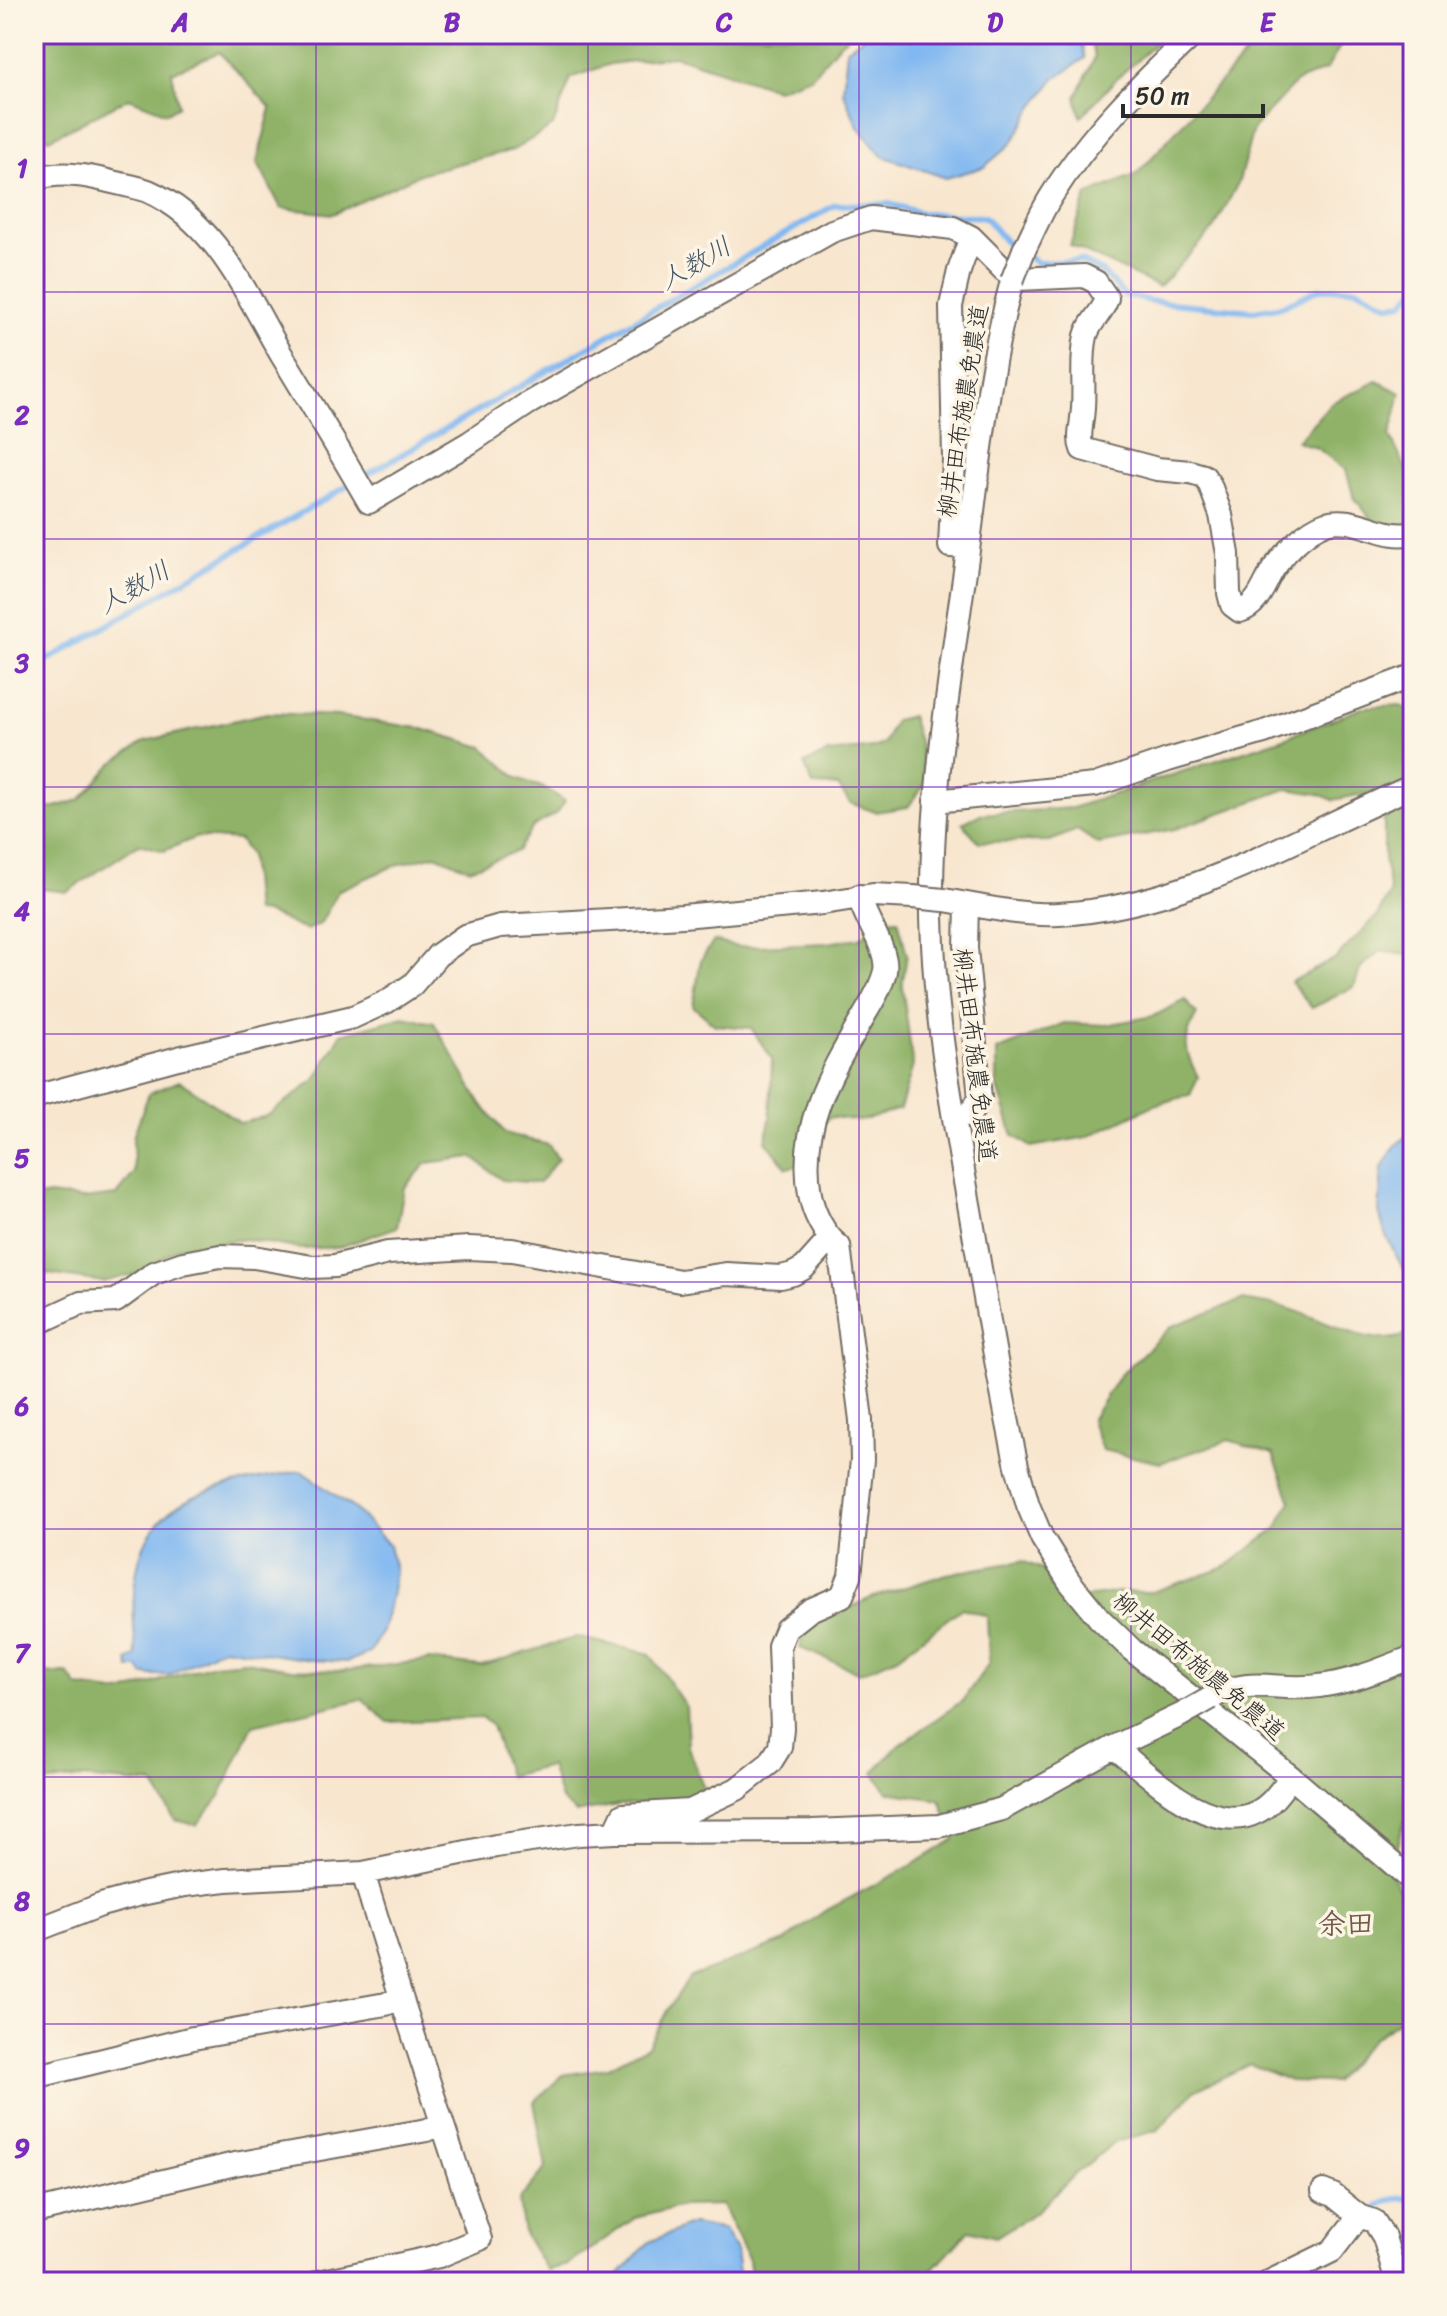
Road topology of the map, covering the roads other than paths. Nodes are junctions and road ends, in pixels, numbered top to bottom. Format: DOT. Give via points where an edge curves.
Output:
graph roads {
  1 [pos="1194,34"];
  2 [pos="34,179"];
  3 [pos="971,237"];
  4 [pos="1413,533"];
  5 [pos="968,547"];
  6 [pos="1413,676"];
  7 [pos="1413,786"];
  8 [pos="935,801"];
  9 [pos="859,896"];
  10 [pos="967,904"];
  11 [pos="34,1097"];
  12 [pos="954,1117"];
  13 [pos="830,1239"];
  14 [pos="34,1320"];
  15 [pos="1413,1657"];
  16 [pos="1114,1747"];
  17 [pos="1291,1777"];
  18 [pos="615,1832"];
  19 [pos="363,1873"];
  20 [pos="1413,1881"];
  21 [pos="34,1931"];
  22 [pos="401,1997"];
  23 [pos="34,2077"];
  24 [pos="442,2124"];
  25 [pos="1323,2191"];
  26 [pos="34,2212"];
  27 [pos="1359,2216"];
  28 [pos="319,2282"];
  29 [pos="1269,2282"];
  30 [pos="1397,2282"];
  1 -- 5 [label="street, 柳井田布施農免農道, bridge" via="1090,140 1024,250 997,344"];
  2 -- 3 [label="street" via="54,173 92,176 146,191 179,208 238,275 369,502 527,404 832,231 871,218 953,228"];
  3 -- 4 [label="street" via="1018,279 1084,276 1096,282 1107,298 1085,338 1082,449 1204,476 1221,515 1229,593 1240,611 1255,602 1292,547 1328,522"];
  3 -- 5 [label="street" via="951,306 950,546"];
  5 -- 8 [label="street, 柳井田布施農免農道"];
  6 -- 8 [label="street" via="1264,732 1105,782"];
  7 -- 10 [label="street" via="1191,888 1143,902 1057,914"];
  8 -- 12 [label="street, 柳井田布施農免農道" via="936,1000"];
  9 -- 10 [label="street, bridge"];
  9 -- 11 [label="street" via="683,916 500,926 465,936 438,955 412,985 353,1017"];
  9 -- 13 [label="street" via="886,968 814,1110 807,1142 812,1204"];
  10 -- 12 [label="street" via="980,1098 970,1114"];
  12 -- 17 [label="street, 柳井田布施農免農道" via="1007,1425 1042,1538 1069,1581 1132,1650"];
  13 -- 14 [label="street" via="793,1274 726,1274 680,1281 512,1250 388,1253 312,1267 220,1256 154,1273 116,1301 81,1303"];
  13 -- 18 [label="street" via="839,1246 861,1420 850,1576 842,1596 810,1610 786,1629 779,1646 780,1747 770,1763 737,1789 690,1811 623,1815"];
  15 -- 16 [label="street, bridge" via="1351,1681 1228,1688"];
  16 -- 17 [label="street" via="1210,1816 1236,1820 1258,1812"];
  16 -- 18 [label="street" via="1002,1809 939,1826"];
  17 -- 20 [label="street, 柳井田布施農免農道"];
  18 -- 19 [label="street" via="496,1846"];
  19 -- 21 [label="street" via="185,1885 101,1905"];
  19 -- 22 [label="street"];
  22 -- 23 [label="street" via="193,2038"];
  22 -- 24 [label="street"];
  24 -- 26 [label="street" via="235,2164"];
  24 -- 28 [label="street" via="480,2239 439,2256"];
  25 -- 27 [label="street"];
  27 -- 29 [label="street" via="1332,2251"];
  27 -- 30 [label="street" via="1374,2221 1384,2237"];
}
